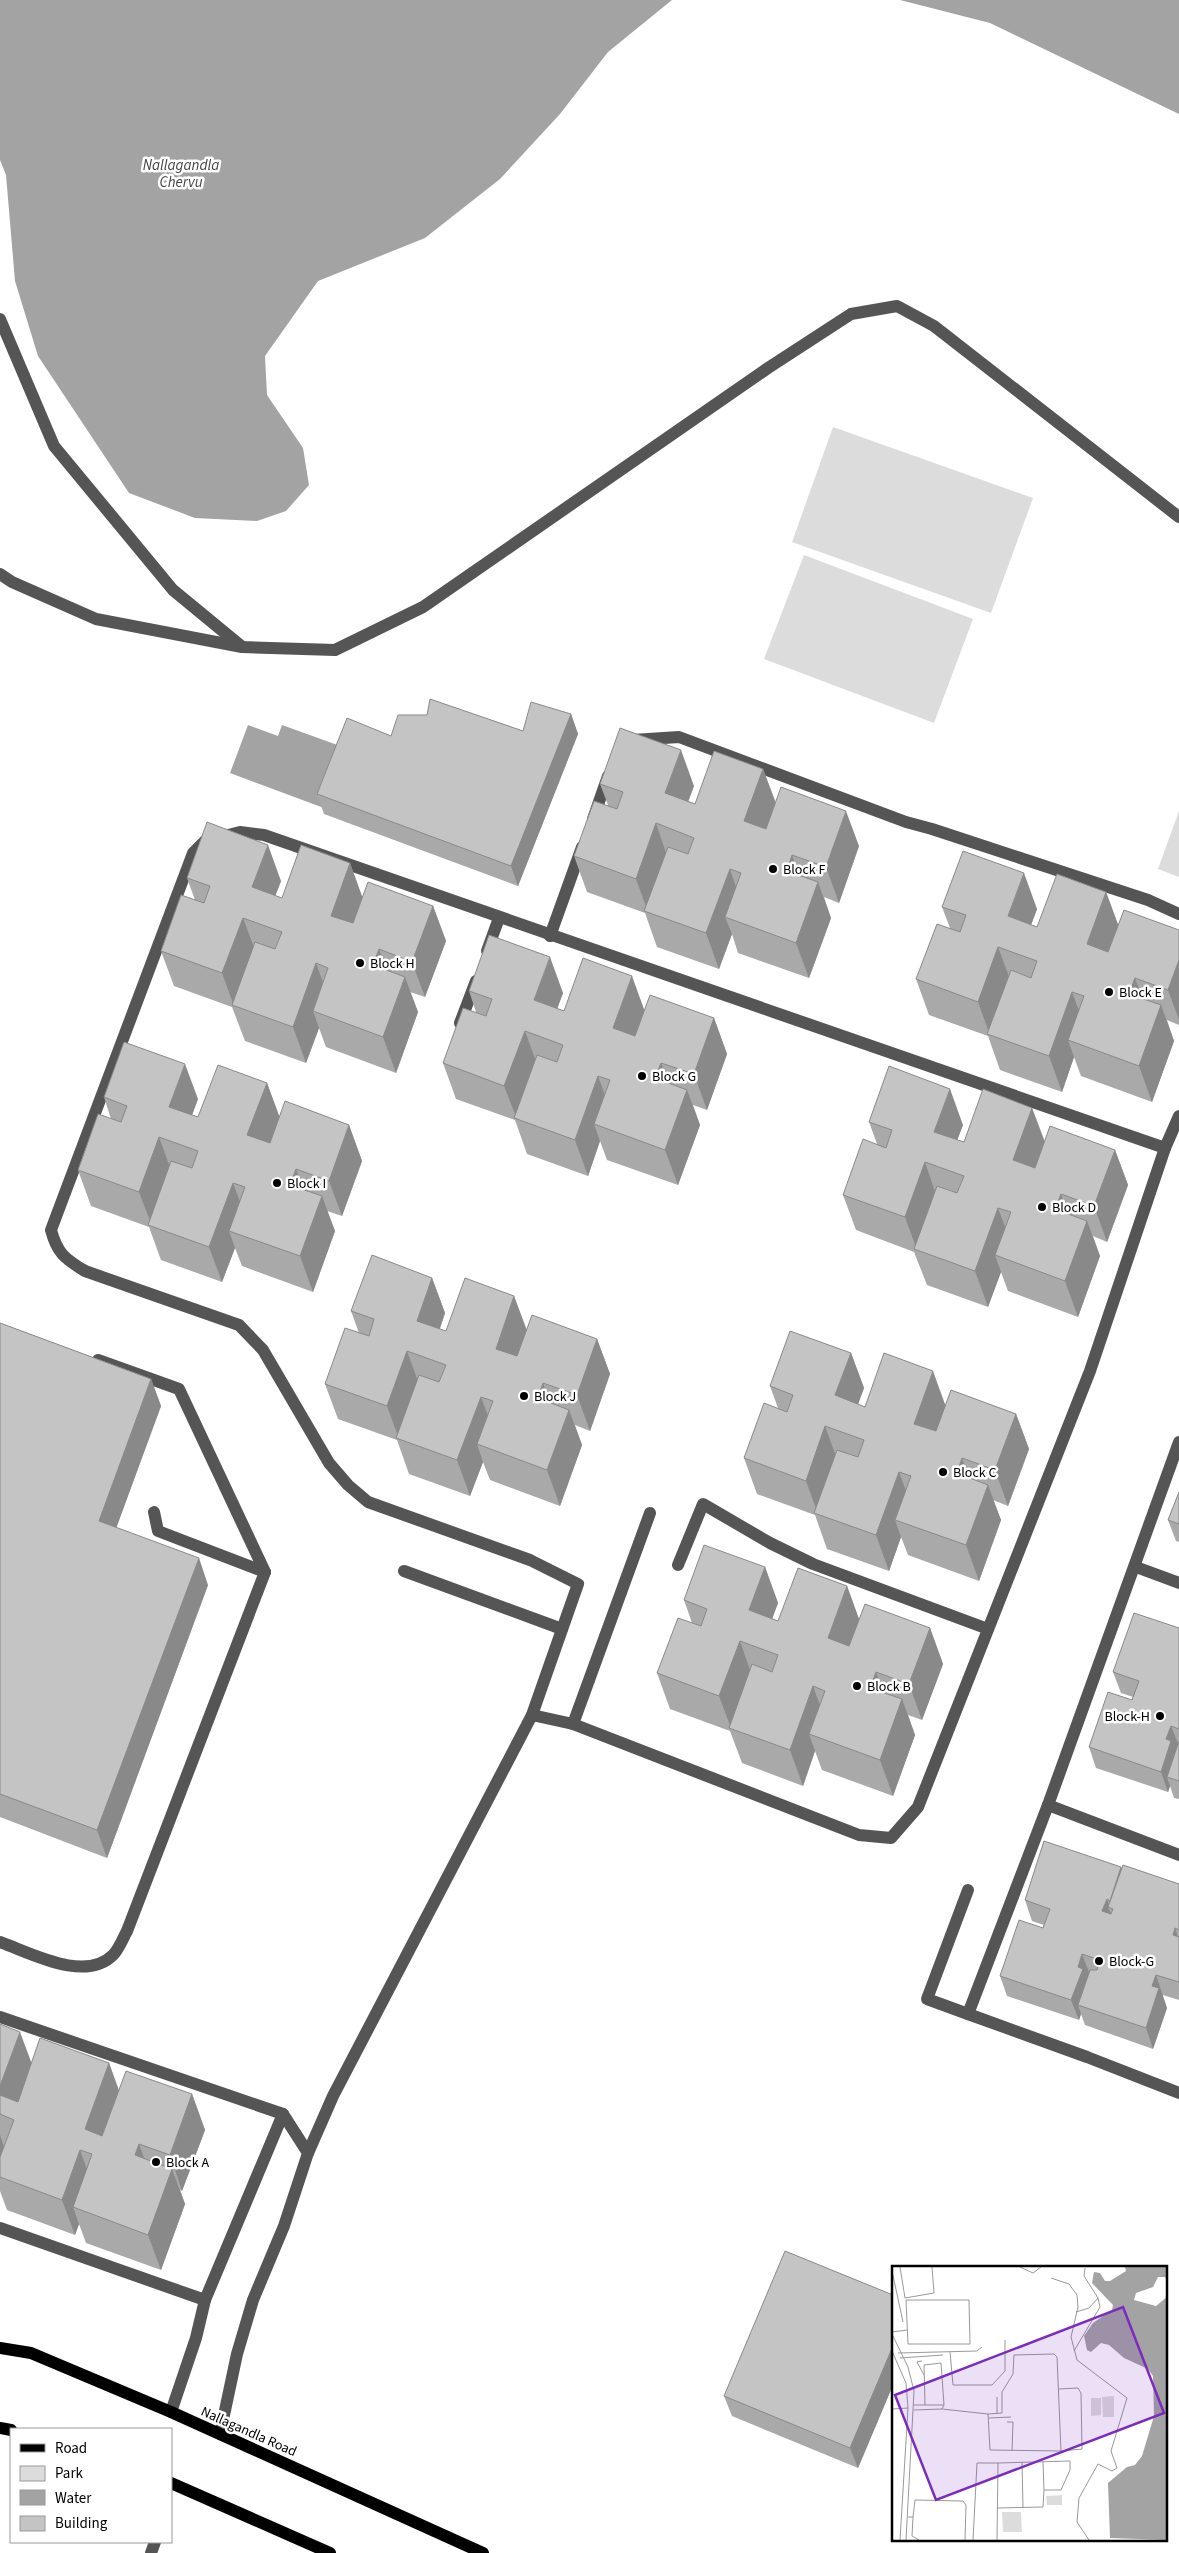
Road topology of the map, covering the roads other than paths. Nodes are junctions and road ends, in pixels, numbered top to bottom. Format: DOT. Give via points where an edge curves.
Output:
graph roads {
  1 [pos="0,319"];
  2 [pos="1179,518"];
  3 [pos="0,574"];
  4 [pos="242,647"];
  5 [pos="620,741"];
  6 [pos="614,760"];
  7 [pos="1179,914"];
  8 [pos="499,918"];
  9 [pos="550,936"];
  10 [pos="455,1036"];
  11 [pos="1179,1116"];
  12 [pos="1165,1148"];
  13 [pos="90,1357"];
  14 [pos="1179,1442"];
  15 [pos="154,1512"];
  16 [pos="650,1513"];
  17 [pos="678,1565"];
  18 [pos="1136,1567"];
  19 [pos="404,1571"];
  20 [pos="265,1572"];
  21 [pos="1179,1583"];
  22 [pos="562,1629"];
  23 [pos="988,1629"];
  24 [pos="532,1715"];
  25 [pos="573,1724"];
  26 [pos="1048,1805"];
  27 [pos="1179,1855"];
  28 [pos="968,1890"];
  29 [pos="0,1942"];
  30 [pos="968,2014"];
  31 [pos="0,2017"];
  32 [pos="1179,2093"];
  33 [pos="283,2114"];
  34 [pos="308,2153"];
  35 [pos="0,2228"];
  36 [pos="205,2300"];
  37 [pos="0,2348"];
  38 [pos="171,2412"];
  39 [pos="220,2434"];
  40 [pos="172,2486"];
  41 [pos="330,2553"];
  42 [pos="483,2553"];
  1 -- 4 [label="street" via="54,446 173,590"];
  2 -- 4 [label="street" via="934,326 897,306 851,314 423,607 335,650"];
  3 -- 4 [label="street" via="96,619"];
  5 -- 7 [label="street" via="679,737 906,822 1148,900"];
  6 -- 9 [label="street"];
  8 -- 9 [label="street"];
  8 -- 10 [label="street"];
  8 -- 22 [label="street" via="264,836 240,832 205,841 193,853 51,1230 55,1248 84,1271 239,1326 263,1350 329,1463 368,1502 530,1560 578,1584"];
  9 -- 12 [label="street"];
  11 -- 12 [label="street"];
  12 -- 23 [label="street" via="1090,1371"];
  13 -- 20 [label="street" via="179,1389"];
  14 -- 18 [label="street"];
  15 -- 20 [label="street" via="158,1530"];
  16 -- 25 [label="street"];
  17 -- 23 [label="street" via="703,1504 813,1564"];
  18 -- 21 [label="street"];
  18 -- 26 [label="street"];
  19 -- 22 [label="street"];
  20 -- 29 [label="street" via="130,1922 114,1955 92,1967 71,1968"];
  22 -- 24 [label="street"];
  23 -- 25 [label="street" via="918,1807 891,1838 859,1835"];
  24 -- 25 [label="street"];
  24 -- 34 [label="street" via="334,2096"];
  26 -- 27 [label="street"];
  26 -- 30 [label="street"];
  28 -- 30 [label="street" via="927,2000"];
  30 -- 32 [label="street"];
  31 -- 33 [label="street"];
  33 -- 34 [label="street"];
  33 -- 36 [label="street"];
  34 -- 39 [label="street" via="284,2226 253,2300 237,2354"];
  35 -- 36 [label="street"];
  36 -- 38 [label="street"];
  37 -- 38 [label="main road, Nallagandla Road" via="31,2353"];
  38 -- 39 [label="main road, Nallagandla Road"];
  39 -- 42 [label="main road, Nallagandla Road"];
  40 -- 41 [label="main road"];
}
